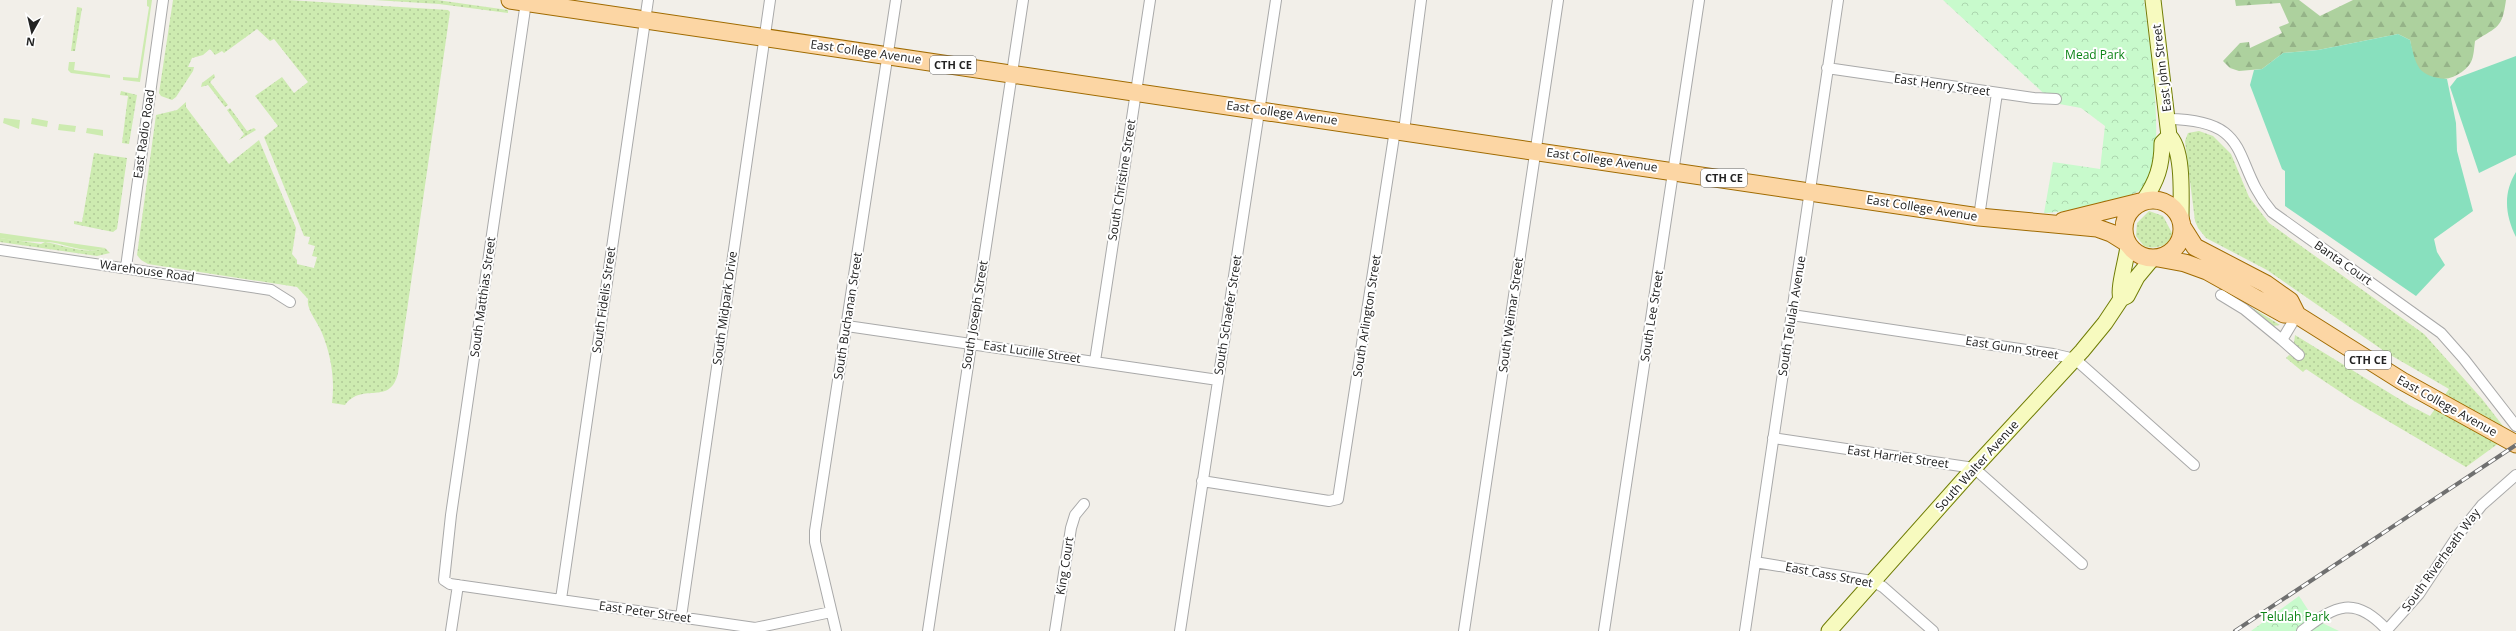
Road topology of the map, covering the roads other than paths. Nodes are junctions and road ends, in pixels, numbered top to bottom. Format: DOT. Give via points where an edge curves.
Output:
graph roads {
  1 [pos="163,0"];
  2 [pos="648,0"];
  3 [pos="770,0"];
  4 [pos="896,0"];
  5 [pos="1023,0"];
  6 [pos="1150,0"];
  7 [pos="1276,0"];
  8 [pos="1421,0"];
  9 [pos="1558,0"];
  10 [pos="1699,0"];
  11 [pos="1838,0"];
  12 [pos="2153,0"];
  13 [pos="521,1"];
  14 [pos="645,20"];
  15 [pos="765,37"];
  16 [pos="888,55"];
  17 [pos="1827,68"];
  18 [pos="1012,74"];
  19 [pos="1135,91"];
  20 [pos="1997,93"];
  21 [pos="2056,99"];
  22 [pos="1259,110"];
  23 [pos="2168,119"];
  24 [pos="1400,130"];
  25 [pos="2169,136"];
  26 [pos="1535,150"];
  27 [pos="1673,170"];
  28 [pos="1810,191"];
  29 [pos="2142,201"];
  30 [pos="1979,217"];
  31 [pos="2053,223"];
  32 [pos="2182,224"];
  33 [pos="2128,244"];
  34 [pos="0,250"];
  35 [pos="2155,258"];
  36 [pos="126,267"];
  37 [pos="2221,295"];
  38 [pos="2121,299"];
  39 [pos="290,302"];
  40 [pos="1792,315"];
  41 [pos="2297,315"];
  42 [pos="847,326"];
  43 [pos="2282,340"];
  44 [pos="970,343"];
  45 [pos="2299,355"];
  46 [pos="2074,359"];
  47 [pos="1095,361"];
  48 [pos="1218,380"];
  49 [pos="2516,426"];
  50 [pos="1773,438"];
  51 [pos="2516,444"];
  52 [pos="2194,465"];
  53 [pos="1974,468"];
  54 [pos="2516,475"];
  55 [pos="1202,481"];
  56 [pos="1084,504"];
  57 [pos="1755,562"];
  58 [pos="2082,564"];
  59 [pos="1872,582"];
  60 [pos="458,585"];
  61 [pos="561,599"];
  62 [pos="831,612"];
  63 [pos="680,617"];
  64 [pos="2387,630"];
  65 [pos="451,631"];
  66 [pos="836,631"];
  67 [pos="928,631"];
  68 [pos="1055,631"];
  69 [pos="1180,631"];
  70 [pos="1464,631"];
  71 [pos="1604,631"];
  72 [pos="1745,631"];
  73 [pos="1829,631"];
  74 [pos="1933,631"];
  75 [pos="2302,631"];
  1 -- 36 [label="street, East Radio Road"];
  2 -- 14 [label="street, South Fidelis Street"];
  3 -- 15 [label="street, South Midpark Drive"];
  4 -- 16 [label="street, South Buchanan Street"];
  5 -- 18 [label="street, South Joseph Street"];
  6 -- 19 [label="street, South Christine Street"];
  7 -- 22 [label="street, South Schaefer Street"];
  8 -- 24 [label="street, South Arlington Street"];
  9 -- 26 [label="street, South Weimar Street"];
  10 -- 27 [label="street, South Lee Street"];
  11 -- 17 [label="street, South Telulah Avenue"];
  12 -- 23 [label="main road, East John Street"];
  13 -- 14 [label="main road, East College Avenue / CTH CE"];
  13 -- 60 [label="street, South Matthias Street" via="451,515 444,580"];
  14 -- 15 [label="main road, East College Avenue / CTH CE"];
  14 -- 61 [label="street, South Fidelis Street"];
  15 -- 16 [label="main road, East College Avenue / CTH CE"];
  15 -- 63 [label="street, South Midpark Drive"];
  16 -- 18 [label="main road, East College Avenue / CTH CE"];
  16 -- 42 [label="street, South Buchanan Street"];
  17 -- 20 [label="street, East Henry Street"];
  17 -- 28 [label="street, South Telulah Avenue"];
  18 -- 19 [label="main road, East College Avenue / CTH CE"];
  18 -- 44 [label="street, South Joseph Street"];
  19 -- 22 [label="main road, East College Avenue / CTH CE"];
  19 -- 47 [label="street, South Christine Street"];
  20 -- 21 [label="street, East Henry Street"];
  20 -- 30 [label="street"];
  22 -- 24 [label="main road, East College Avenue / CTH CE"];
  22 -- 48 [label="street, South Schaefer Street"];
  23 -- 25 [label="main road, East John Street"];
  23 -- 49 [label="street, Banta Court" via="2205,122 2228,136 2243,156 2260,197 2272,212 2440,334 2464,359"];
  24 -- 26 [label="main road, East College Avenue / CTH CE"];
  24 -- 55 [label="street, South Arlington Street" via="1340,493 1335,500"];
  25 -- 29 [label="main road, East John Street" via="2162,143 2162,162 2157,180"];
  25 -- 32 [label="main road, East John Street" via="2176,143"];
  26 -- 27 [label="main road, East College Avenue / CTH CE"];
  26 -- 70 [label="street, South Weimar Street"];
  27 -- 28 [label="main road, East College Avenue / CTH CE"];
  27 -- 71 [label="street, South Lee Street"];
  28 -- 30 [label="main road, East College Avenue / CTH CE"];
  28 -- 40 [label="street, South Telulah Avenue"];
  29 -- 31 [label="main road, East College Avenue / CTH CE"];
  29 -- 32 [label="main road" via="2162,201 2172,207"];
  29 -- 33 [label="main road" via="2126,218 2124,230"];
  30 -- 31 [label="main road, East College Avenue / CTH CE" via="2034,224"];
  31 -- 33 [label="main road, East College Avenue / CTH CE" via="2104,230"];
  32 -- 35 [label="main road" via="2177,246"];
  32 -- 41 [label="main road, East College Avenue / CTH CE" via="2199,250 2266,284 2290,301"];
  33 -- 35 [label="main road" via="2140,256"];
  33 -- 38 [label="main road, South Walter Avenue" via="2125,271 2118,293"];
  34 -- 36 [label="street, Warehouse Road"];
  35 -- 38 [label="main road, South Walter Avenue" via="2137,277 2127,296"];
  35 -- 41 [label="main road, East College Avenue / CTH CE" via="2190,264 2284,314"];
  36 -- 39 [label="street, Warehouse Road" via="271,290"];
  37 -- 43 [label="street" via="2244,309"];
  38 -- 46 [label="main road, South Walter Avenue" via="2106,323"];
  40 -- 46 [label="street, East Gunn Street"];
  40 -- 50 [label="street, South Telulah Avenue"];
  41 -- 43 [label="street"];
  41 -- 51 [label="main road, East College Avenue / CTH CE" via="2402,381"];
  42 -- 44 [label="street, East Lucille Street"];
  42 -- 62 [label="street, South Buchanan Street" via="815,531 815,542"];
  43 -- 45 [label="street"];
  44 -- 47 [label="street, East Lucille Street"];
  44 -- 67 [label="street, South Joseph Street"];
  46 -- 52 [label="street, East Gunn Street"];
  46 -- 53 [label="main road, South Walter Avenue"];
  47 -- 48 [label="street, East Lucille Street"];
  48 -- 55 [label="street, South Schaefer Street"];
  50 -- 53 [label="street, East Harriet Street"];
  50 -- 57 [label="street, South Telulah Avenue"];
  53 -- 58 [label="street"];
  53 -- 59 [label="main road, South Walter Avenue"];
  54 -- 64 [label="street, South Riverheath Way" via="2482,505 2458,535 2419,594"];
  55 -- 69 [label="street, South Schaefer Street"];
  56 -- 68 [label="street, King Court" via="1075,515 1071,528"];
  57 -- 59 [label="street, East Cass Street"];
  57 -- 72 [label="street, South Telulah Avenue"];
  59 -- 73 [label="main road, South Walter Avenue"];
  59 -- 74 [label="street, East Cass Street" via="1883,587"];
  60 -- 61 [label="street, East Peter Street"];
  60 -- 65 [label="street"];
  61 -- 63 [label="street, East Peter Street"];
  62 -- 63 [label="street, East Peter Street" via="755,628"];
  62 -- 66 [label="street, South Buchanan Street"];
  64 -- 75 [label="street" via="2366,612 2344,607 2328,612"];
}
